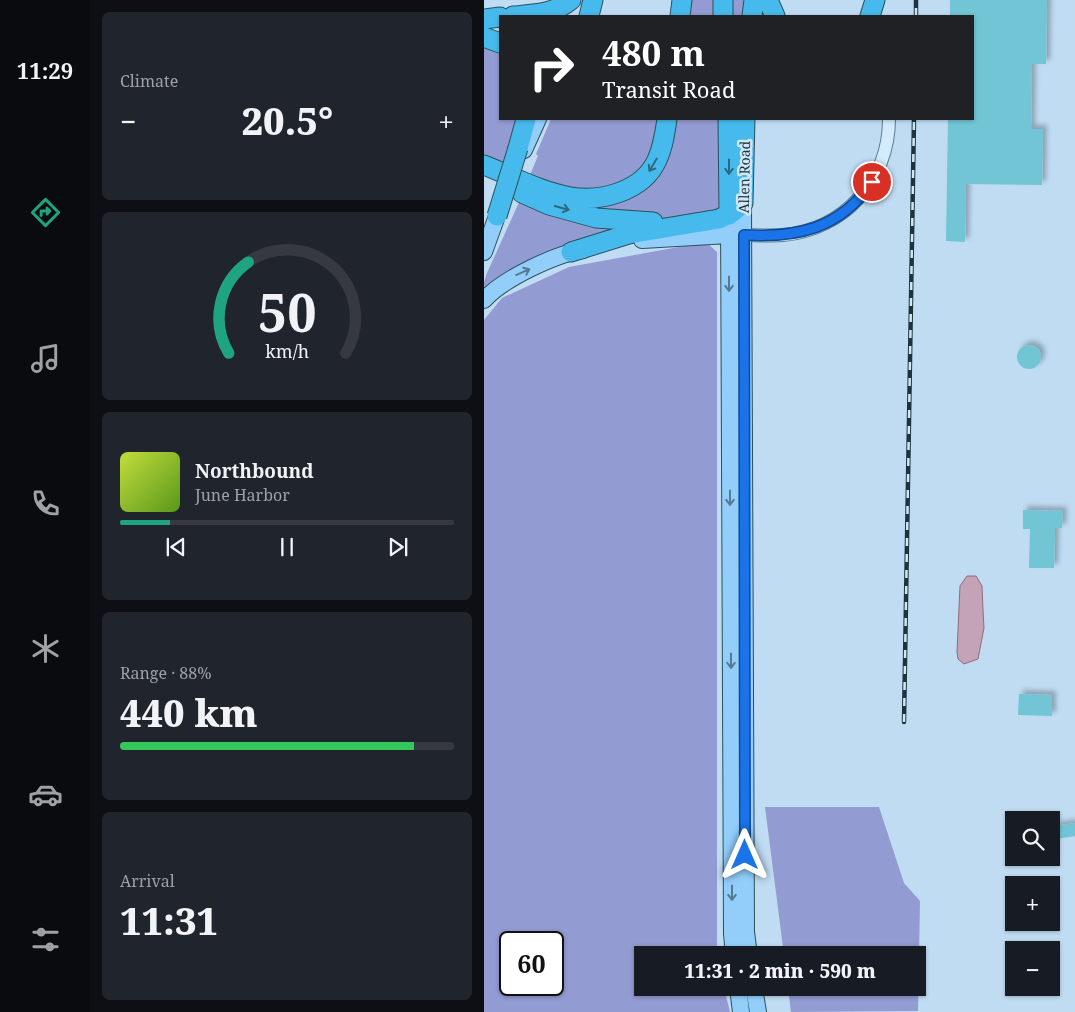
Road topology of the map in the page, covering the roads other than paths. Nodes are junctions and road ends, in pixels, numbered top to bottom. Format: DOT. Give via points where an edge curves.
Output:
graph roads {
  1 [pos="571,0"];
  2 [pos="592,0"];
  3 [pos="682,0"];
  4 [pos="722,0"];
  5 [pos="754,0"];
  6 [pos="768,0"];
  7 [pos="875,0"];
  8 [pos="879,0"];
  9 [pos="524,15"];
  10 [pos="584,15"];
  11 [pos="589,15"];
  12 [pos="680,15"];
  13 [pos="723,15"];
  14 [pos="752,15"];
  15 [pos="775,15"];
  16 [pos="870,15"];
  17 [pos="881,15"];
  18 [pos="499,17"];
  19 [pos="484,19"];
  20 [pos="484,37"];
  21 [pos="499,43"];
  22 [pos="526,120"];
  23 [pos="537,120"];
  24 [pos="667,120"];
  25 [pos="728,120"];
  26 [pos="745,120"];
  27 [pos="889,120"];
  28 [pos="521,149"];
  29 [pos="484,165"];
  30 [pos="484,178"];
  31 [pos="743,202"];
  32 [pos="729,215"];
  33 [pos="497,216"];
  34 [pos="686,224"];
  35 [pos="736,235"];
  36 [pos="485,249"];
  37 [pos="571,252"];
  38 [pos="484,300"];
  39 [pos="733,946"];
  40 [pos="748,946"];
  41 [pos="739,996"];
  42 [pos="755,996"];
  43 [pos="741,1012"];
  44 [pos="758,1012"];
  1 -- 9 [label="highway" via="547,13"];
  2 -- 10 [label="main road"];
  2 -- 11 [label="highway"];
  3 -- 12 [label="highway"];
  4 -- 13 [label="highway"];
  5 -- 14 [label="highway"];
  6 -- 15 [label="highway"];
  7 -- 16 [label="highway"];
  8 -- 17 [label="street"];
  18 -- 19 [label="highway"];
  20 -- 21 [label="highway"];
  22 -- 28 [label="highway"];
  23 -- 28 [label="main road"];
  24 -- 29 [label="highway, one-way" via="663,142 647,175 624,191 606,197 571,197 542,189"];
  25 -- 32 [label="highway, Allen Road, one-way"];
  26 -- 31 [label="highway, Allen Road"];
  27 -- 35 [label="street" via="883,156 874,179 850,208 832,221 802,232 756,230"];
  28 -- 33 [label="highway, bridge"];
  30 -- 34 [label="highway, one-way" via="549,204 596,218"];
  31 -- 32 [label="highway"];
  31 -- 35 [label="main road, Allen Road"];
  32 -- 34 [label="highway"];
  32 -- 35 [label="main road, Allen Road"];
  33 -- 36 [label="main road"];
  34 -- 37 [label="highway" via="629,234"];
  35 -- 37 [label="main road" via="639,240"];
  35 -- 39 [label="main road, Allen Road, one-way"];
  35 -- 40 [label="main road, Allen Road"];
  38 -- 37 [label="main road, one-way" via="503,283"];
  41 -- 43 [label="main road"];
  42 -- 44 [label="main road"];
}
